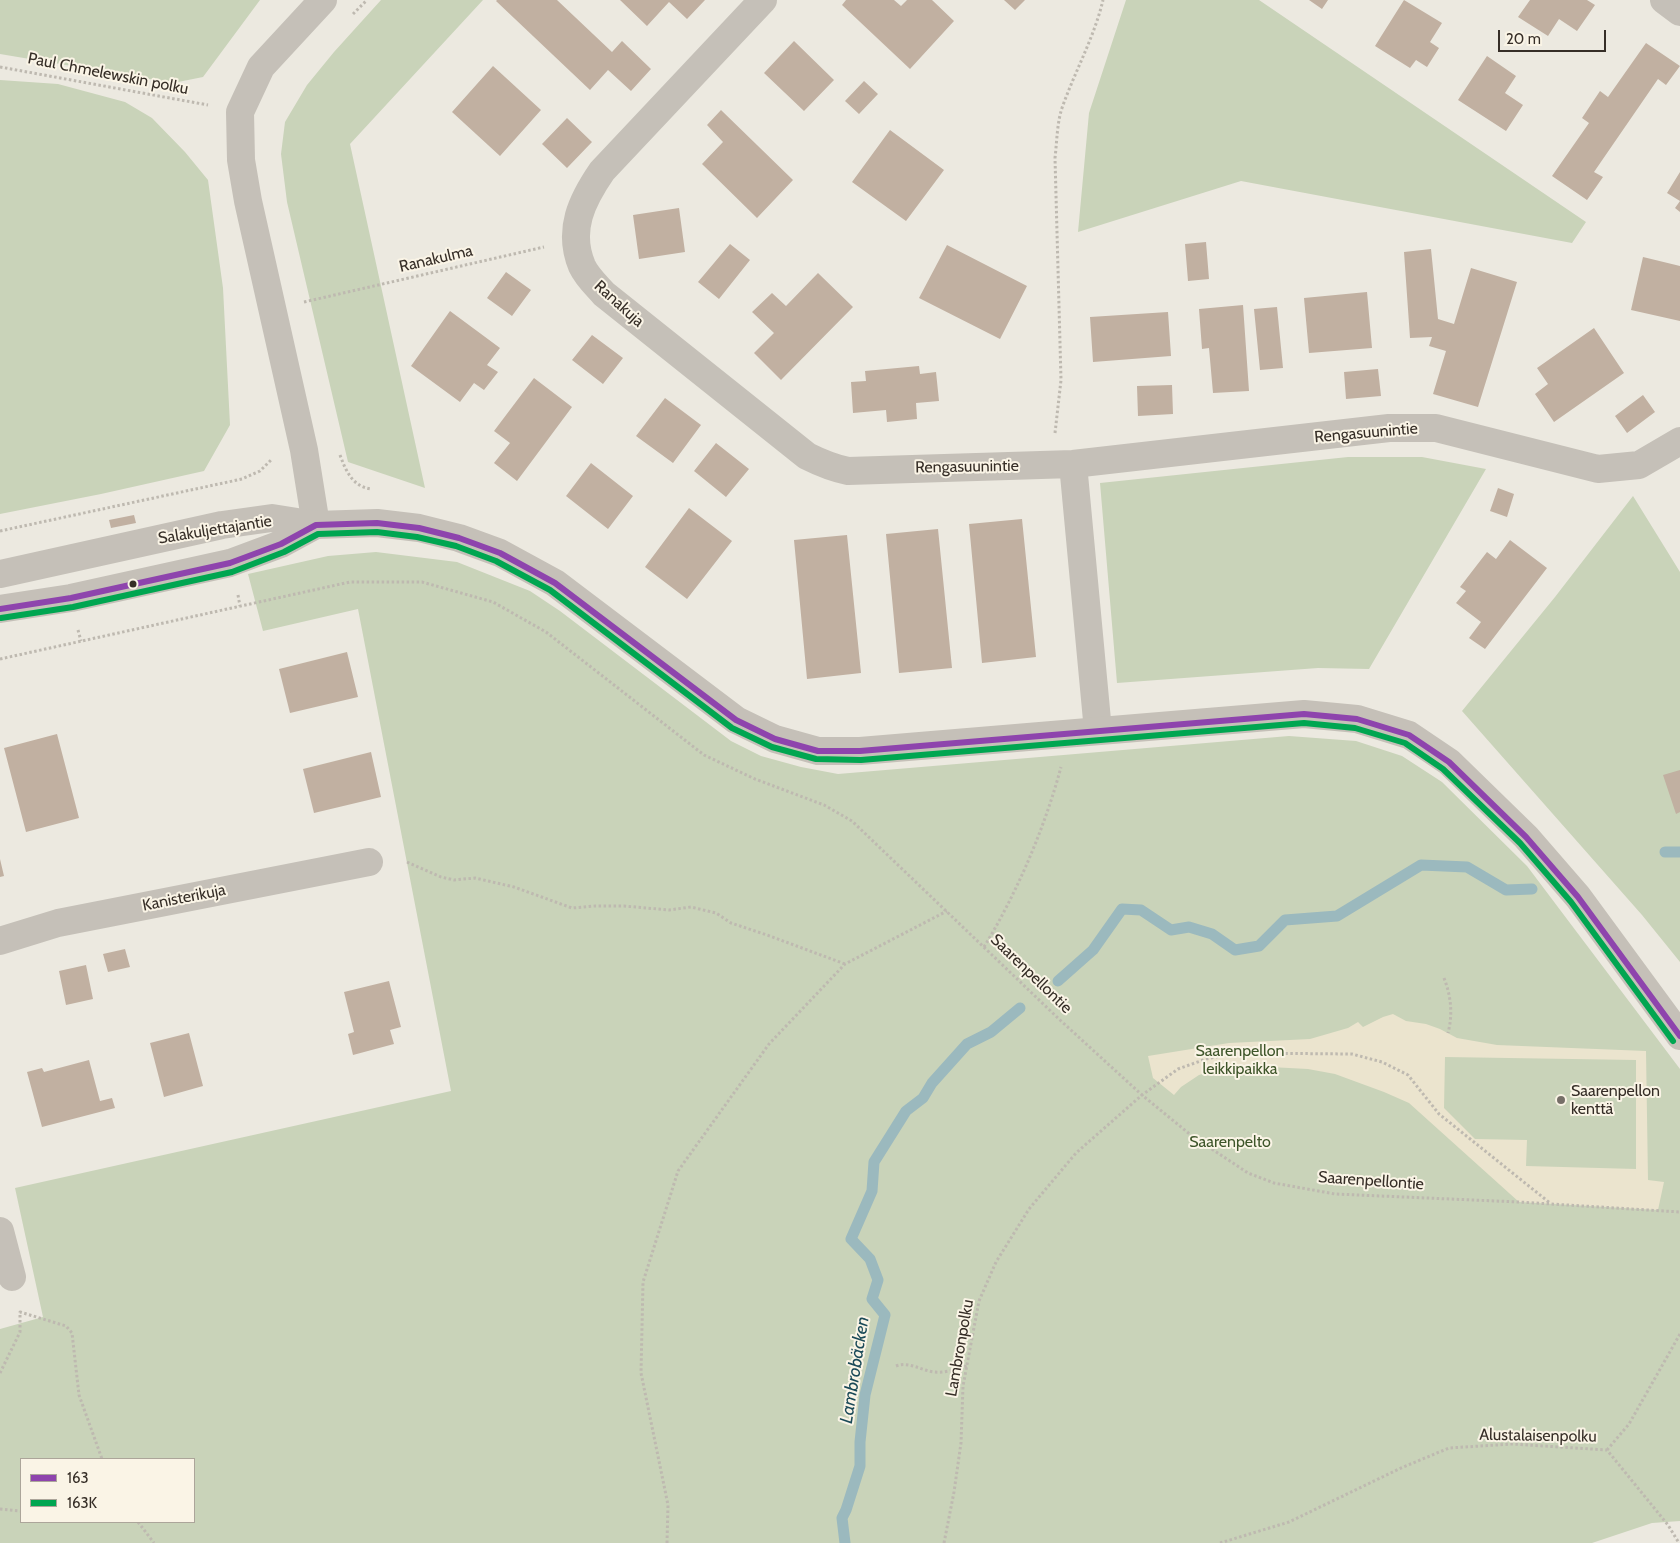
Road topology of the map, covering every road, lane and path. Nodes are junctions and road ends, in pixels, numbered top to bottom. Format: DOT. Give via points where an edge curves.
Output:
graph roads {
  1 [pos="323,0"];
  2 [pos="367,0"];
  3 [pos="764,0"];
  4 [pos="1103,0"];
  5 [pos="1664,0"];
  6 [pos="1680,12"];
  7 [pos="348,20"];
  8 [pos="0,67"];
  9 [pos="210,106"];
  10 [pos="577,242"];
  11 [pos="301,303"];
  12 [pos="1680,441"];
  13 [pos="338,451"];
  14 [pos="274,456"];
  15 [pos="1062,465"];
  16 [pos="892,469"];
  17 [pos="373,489"];
  18 [pos="316,525"];
  19 [pos="0,532"];
  20 [pos="0,574"];
  21 [pos="0,609"];
  22 [pos="0,659"];
  23 [pos="1098,731"];
  24 [pos="1062,764"];
  25 [pos="369,862"];
  26 [pos="407,862"];
  27 [pos="947,911"];
  28 [pos="0,941"];
  29 [pos="984,947"];
  30 [pos="845,964"];
  31 [pos="1444,978"];
  32 [pos="1448,1033"];
  33 [pos="1680,1036"];
  34 [pos="1142,1095"];
  35 [pos="1550,1203"];
  36 [pos="1680,1212"];
  37 [pos="0,1231"];
  38 [pos="12,1277"];
  39 [pos="1680,1334"];
  40 [pos="896,1366"];
  41 [pos="967,1366"];
  42 [pos="0,1373"];
  43 [pos="1607,1450"];
  44 [pos="102,1458"];
  45 [pos="0,1509"];
  46 [pos="20,1511"];
  47 [pos="139,1523"];
  48 [pos="154,1543"];
  49 [pos="667,1543"];
  50 [pos="944,1543"];
  51 [pos="1220,1543"];
  52 [pos="1679,1543"];
  1 -- 18 [label="street" via="261,67 240,112 241,160 247,193 304,450"];
  2 -- 7 [label="path"];
  3 -- 10 [label="street, Ranakuja" via="602,171 580,208 576,224"];
  4 -- 15 [label="path" via="1098,24 1062,110 1057,132"];
  5 -- 6 [label="street"];
  8 -- 9 [label="path, Paul Chmelewskin polku"];
  10 -- 11 [label="path, Ranakulma"];
  10 -- 16 [label="street, Ranakuja" via="583,268 604,294 807,456 848,471"];
  12 -- 15 [label="street, Rengasuunintie" via="1639,465 1598,468 1436,428 1390,428"];
  13 -- 17 [label="path" via="347,475 364,488"];
  14 -- 19 [label="path" via="260,471 242,479"];
  15 -- 16 [label="street, Rengasuunintie"];
  15 -- 23 [label="street"];
  18 -- 20 [label="street, Salakuljettajantie" via="272,518 222,525"];
  18 -- 21 [label="street, Salakuljettajantie" via="281,544 230,563 71,598"];
  18 -- 23 [label="street" via="377,523 419,528 500,553 555,583 736,720 775,739 818,751 860,751"];
  22 -- 27 [label="path, Saarenpellontie" via="350,582 422,582 493,602 546,632 704,755 755,779 824,805 852,821"];
  23 -- 33 [label="street" via="1304,714 1357,719 1409,735 1449,762 1526,837 1578,896"];
  24 -- 29 [label="path" via="1052,800 1031,852"];
  25 -- 28 [label="street, Kanisterikuja" via="58,923"];
  26 -- 30 [label="path" via="441,877 454,880 475,878 514,887 572,908 624,906 669,910 691,907 716,913 731,923"];
  27 -- 29 [label="path, Saarenpellontie"];
  27 -- 30 [label="path"];
  29 -- 34 [label="path, Saarenpellontie"];
  30 -- 49 [label="path" via="769,1044 678,1171 643,1282 641,1373 668,1505"];
  31 -- 32 [label="path" via="1451,1004"];
  34 -- 35 [label="path, Saarenpellontie" via="1212,1150 1248,1173 1274,1183 1335,1194"];
  34 -- 35 [label="path, Lambronpolku" via="1178,1069 1206,1059 1237,1053 1352,1054 1382,1062 1408,1075 1439,1114"];
  34 -- 41 [label="path, Lambronpolku" via="1076,1153 1029,1209 996,1262 979,1301"];
  35 -- 36 [label="path, Saarenpellontie"];
  37 -- 38 [label="street"];
  39 -- 43 [label="path" via="1629,1424"];
  40 -- 41 [label="path" via="909,1364 934,1372 946,1372"];
  41 -- 50 [label="path, Lambronpolku" via="961,1442"];
  42 -- 44 [label="path" via="20,1332 20,1312 66,1326 72,1333 79,1395"];
  43 -- 51 [label="path, Alustalaisenpolku" via="1512,1444 1449,1448 1289,1522"];
  43 -- 52 [label="path, Alustalaisenpolku"];
  45 -- 46 [label="path"];
  47 -- 48 [label="path"];
}
